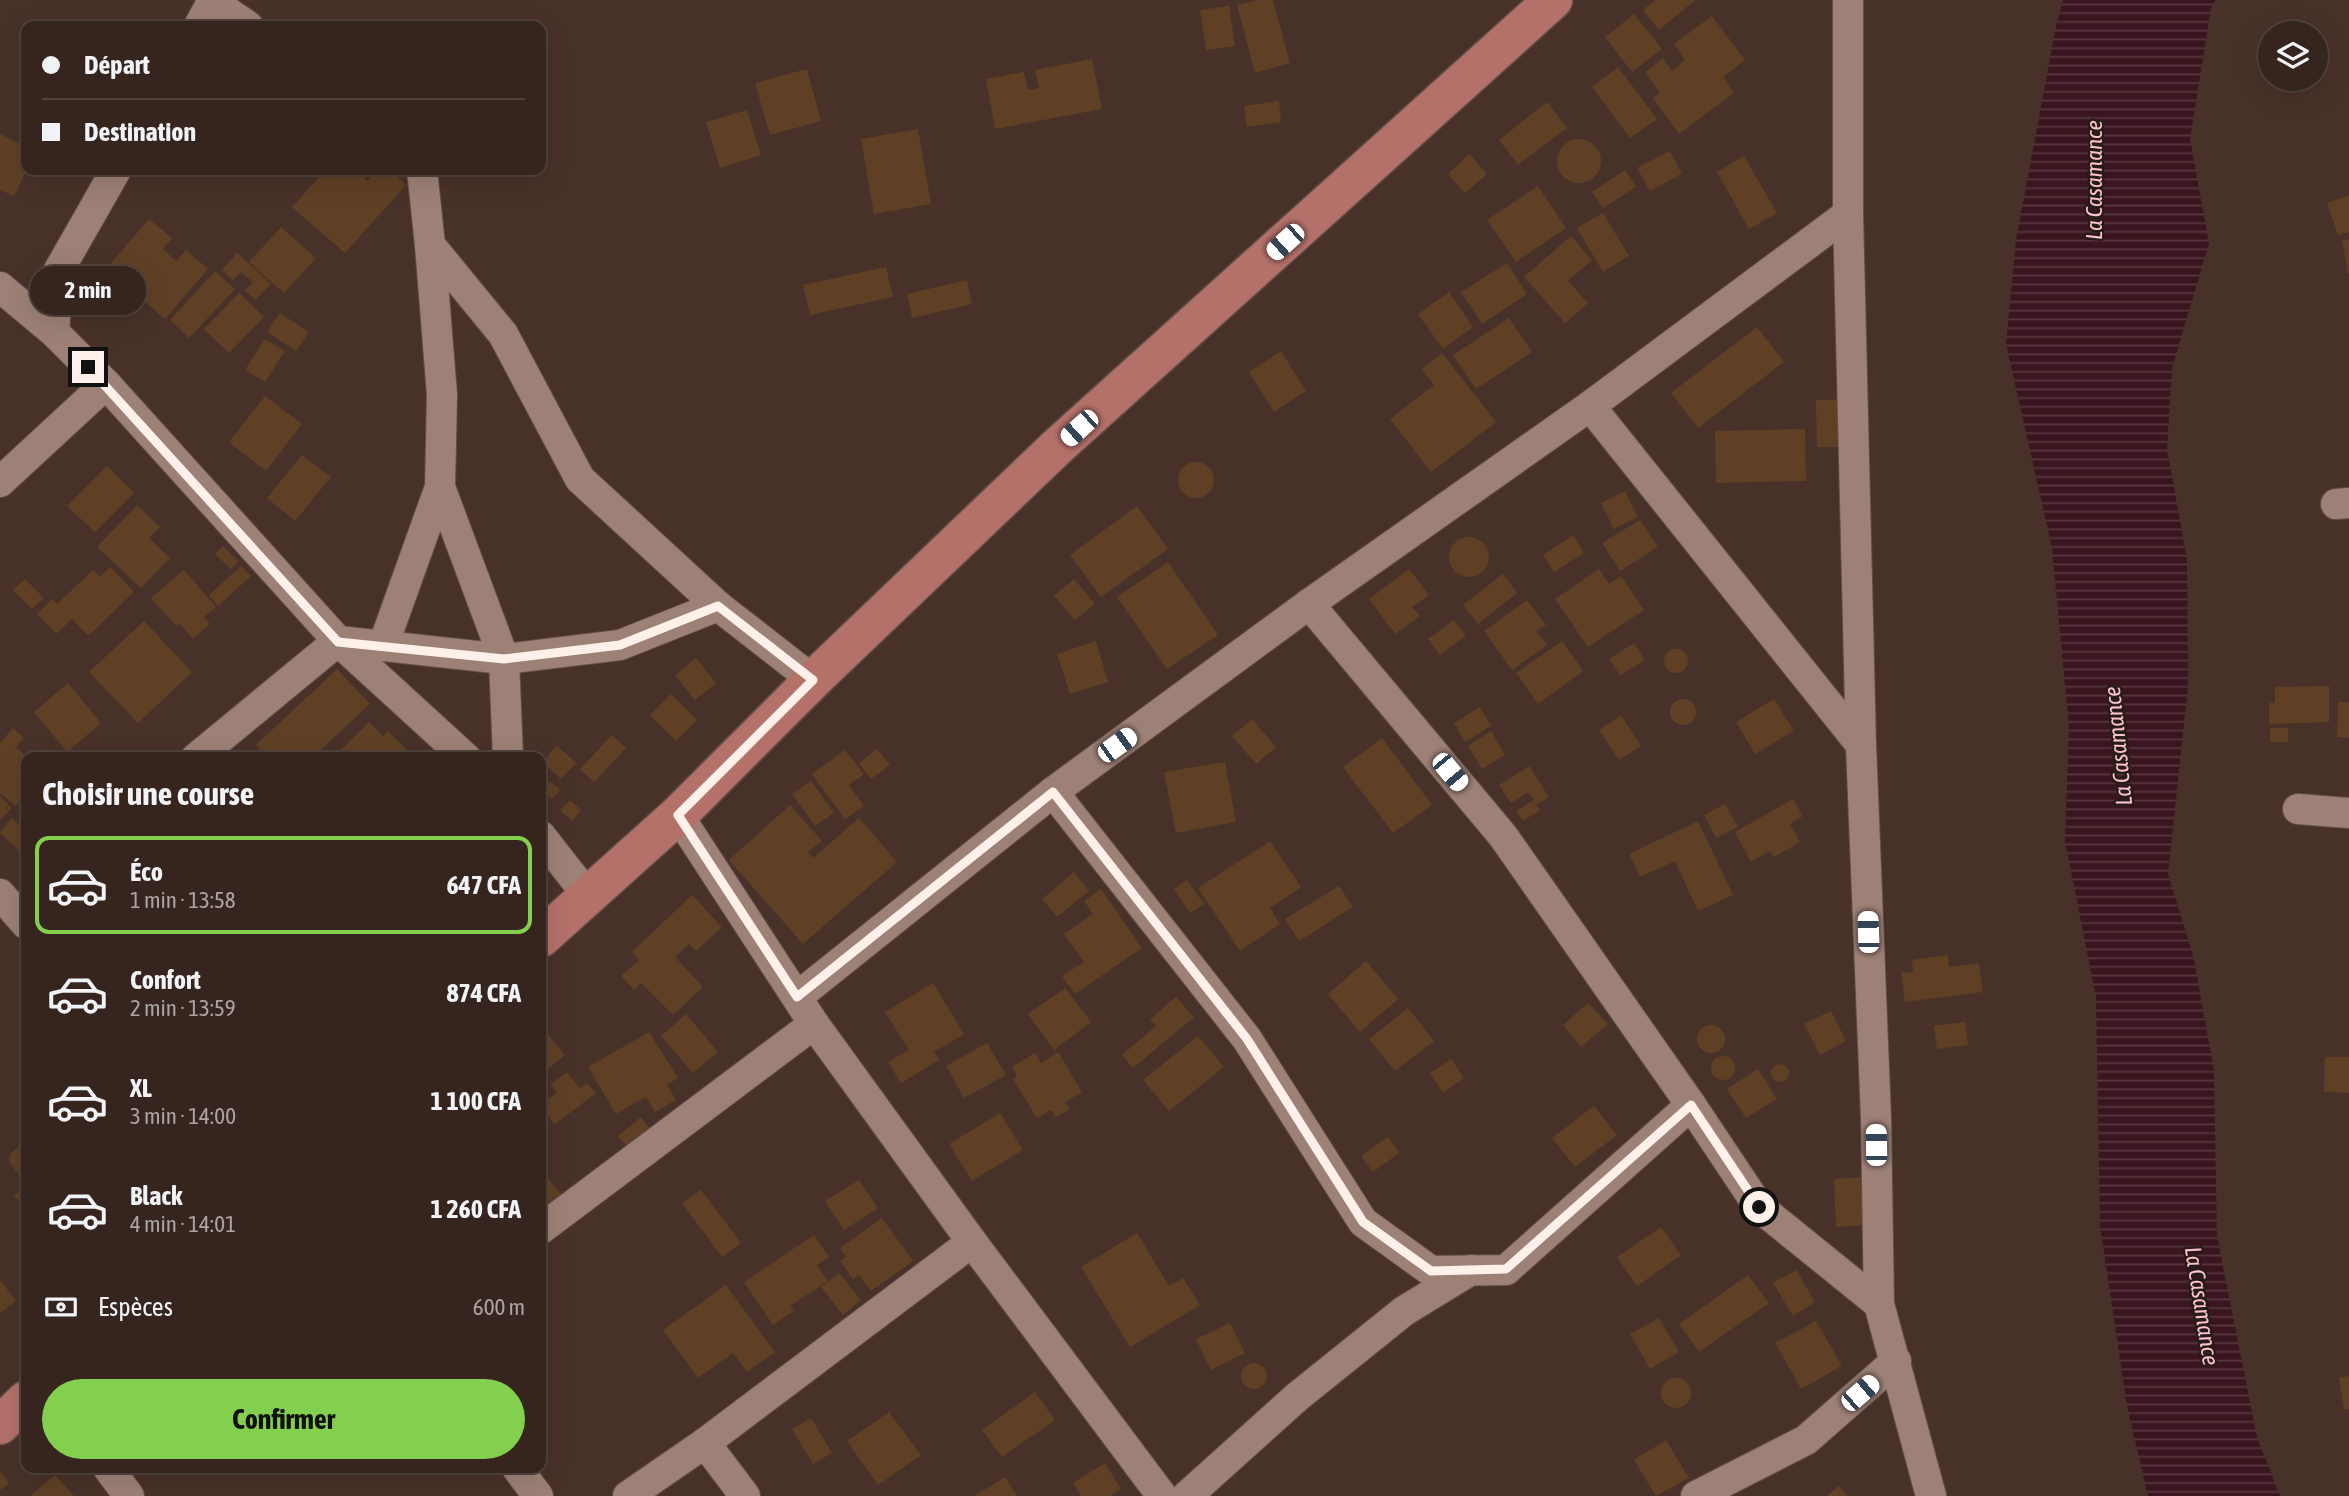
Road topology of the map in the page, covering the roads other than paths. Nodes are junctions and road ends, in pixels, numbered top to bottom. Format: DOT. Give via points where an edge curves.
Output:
graph roads {
  1 [pos="1553,0"];
  2 [pos="1848,0"];
  3 [pos="208,9"];
  4 [pos="236,21"];
  5 [pos="113,175"];
  6 [pos="423,175"];
  7 [pos="1848,214"];
  8 [pos="430,245"];
  9 [pos="0,287"];
  10 [pos="54,332"];
  11 [pos="106,384"];
  12 [pos="1590,405"];
  13 [pos="0,482"];
  14 [pos="440,487"];
  15 [pos="1309,604"];
  16 [pos="718,606"];
  17 [pos="338,642"];
  18 [pos="383,646"];
  19 [pos="504,659"];
  20 [pos="813,680"];
  21 [pos="1861,745"];
  22 [pos="203,752"];
  23 [pos="459,752"];
  24 [pos="508,752"];
  25 [pos="1053,792"];
  26 [pos="2298,809"];
  27 [pos="2349,813"];
  28 [pos="678,815"];
  29 [pos="546,842"];
  30 [pos="588,896"];
  31 [pos="546,934"];
  32 [pos="797,997"];
  33 [pos="814,1024"];
  34 [pos="1691,1105"];
  35 [pos="546,1225"];
  36 [pos="972,1242"];
  37 [pos="1471,1270"];
  38 [pos="1879,1304"];
  39 [pos="1896,1361"];
  40 [pos="21,1405"];
  41 [pos="0,1425"];
  42 [pos="705,1443"];
  43 [pos="112,1473"];
  44 [pos="521,1473"];
  45 [pos="129,1496"];
  46 [pos="537,1496"];
  47 [pos="628,1496"];
  48 [pos="745,1496"];
  49 [pos="1162,1496"];
  50 [pos="1187,1496"];
  51 [pos="1696,1496"];
  52 [pos="1931,1496"];
  1 -- 20 [label="main road" via="1058,446"];
  2 -- 7 [label="street"];
  3 -- 4 [label="street"];
  5 -- 10 [label="street" via="58,270"];
  6 -- 8 [label="street"];
  7 -- 12 [label="street"];
  7 -- 21 [label="street"];
  8 -- 14 [label="street" via="442,395"];
  8 -- 16 [label="street" via="503,334 580,479"];
  9 -- 10 [label="street"];
  10 -- 11 [label="street"];
  11 -- 13 [label="street"];
  11 -- 17 [label="street"];
  12 -- 15 [label="street"];
  12 -- 21 [label="street"];
  14 -- 18 [label="street"];
  14 -- 19 [label="street"];
  15 -- 25 [label="street"];
  15 -- 34 [label="street" via="1503,835"];
  16 -- 19 [label="street" via="620,645"];
  16 -- 20 [label="street"];
  17 -- 18 [label="street"];
  17 -- 22 [label="street"];
  17 -- 23 [label="street"];
  18 -- 19 [label="street"];
  19 -- 24 [label="street"];
  20 -- 28 [label="main road"];
  21 -- 38 [label="street"];
  25 -- 32 [label="street"];
  25 -- 37 [label="street" via="1247,1039 1363,1222 1431,1271"];
  26 -- 27 [label="street"];
  28 -- 30 [label="main road"];
  28 -- 32 [label="street"];
  29 -- 30 [label="street"];
  30 -- 31 [label="main road"];
  32 -- 33 [label="street"];
  33 -- 35 [label="street"];
  33 -- 36 [label="street"];
  34 -- 37 [label="street" via="1506,1269"];
  34 -- 38 [label="street" via="1759,1207"];
  36 -- 42 [label="street"];
  36 -- 49 [label="street"];
  37 -- 50 [label="street" via="1404,1311 1297,1397"];
  38 -- 39 [label="street"];
  39 -- 51 [label="street" via="1806,1440"];
  39 -- 52 [label="street"];
  40 -- 41 [label="main road"];
  42 -- 47 [label="street"];
  42 -- 48 [label="street"];
  43 -- 45 [label="street"];
  44 -- 46 [label="street"];
}
